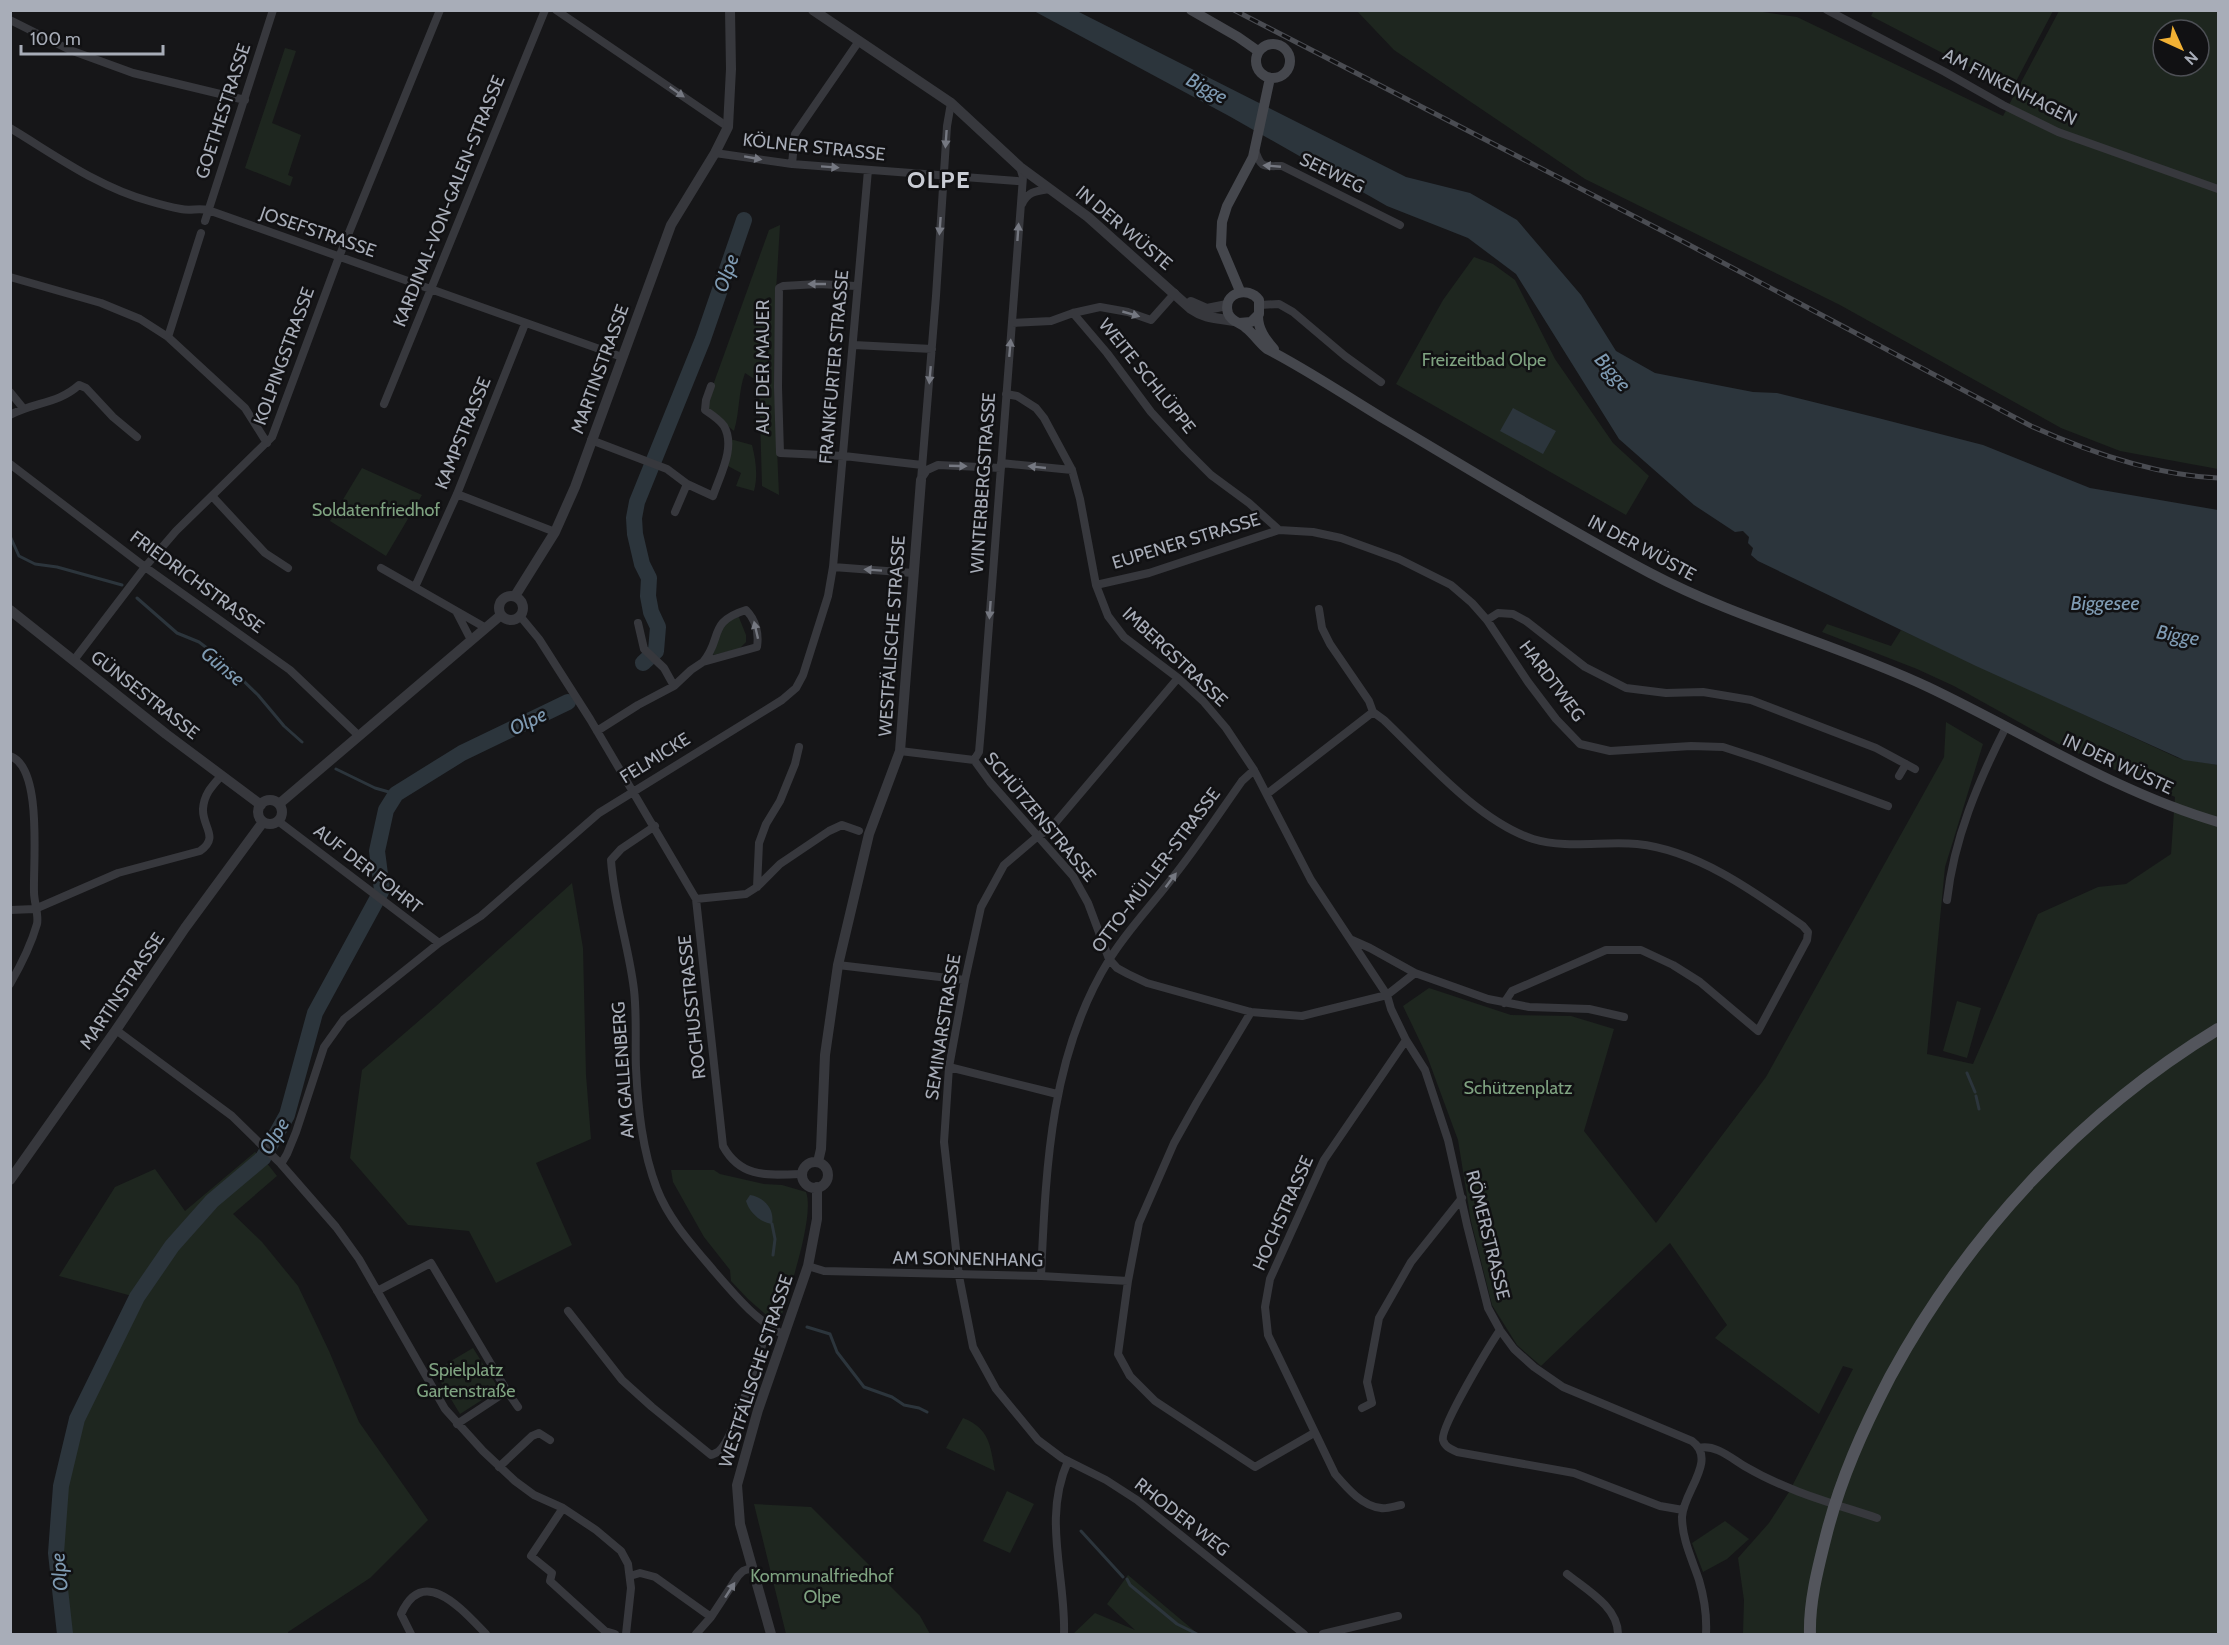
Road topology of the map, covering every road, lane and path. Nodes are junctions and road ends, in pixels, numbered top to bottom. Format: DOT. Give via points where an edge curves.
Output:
graph roads {
  1 [pos="273,10"];
  2 [pos="440,10"];
  3 [pos="545,10"];
  4 [pos="556,10"];
  5 [pos="730,10"];
  6 [pos="813,10"];
  7 [pos="1191,10"];
  8 [pos="1827,10"];
  9 [pos="10,20"];
  10 [pos="859,41"];
  11 [pos="1258,51"];
  12 [pos="1270,78"];
  13 [pos="245,100"];
  14 [pos="951,103"];
  15 [pos="728,127"];
  16 [pos="10,128"];
  17 [pos="1256,149"];
  18 [pos="715,153"];
  19 [pos="792,164"];
  20 [pos="1020,167"];
  21 [pos="868,170"];
  22 [pos="944,175"];
  23 [pos="1017,181"];
  24 [pos="1050,189"];
  25 [pos="2218,189"];
  26 [pos="1020,207"];
  27 [pos="208,210"];
  28 [pos="205,221"];
  29 [pos="1400,225"];
  30 [pos="201,233"];
  31 [pos="339,257"];
  32 [pos="10,277"];
  33 [pos="856,286"];
  34 [pos="430,289"];
  35 [pos="1240,291"];
  36 [pos="1175,294"];
  37 [pos="1227,305"];
  38 [pos="1259,311"];
  39 [pos="1072,313"];
  40 [pos="1237,322"];
  41 [pos="1012,323"];
  42 [pos="525,324"];
  43 [pos="168,337"];
  44 [pos="854,345"];
  45 [pos="932,348"];
  46 [pos="622,357"];
  47 [pos="1283,357"];
  48 [pos="1381,382"];
  49 [pos="711,386"];
  50 [pos="10,392"];
  51 [pos="1006,394"];
  52 [pos="384,404"];
  53 [pos="23,408"];
  54 [pos="10,415"];
  55 [pos="137,437"];
  56 [pos="591,440"];
  57 [pos="267,443"];
  58 [pos="924,449"];
  59 [pos="844,456"];
  60 [pos="10,464"];
  61 [pos="922,465"];
  62 [pos="938,465"];
  63 [pos="1001,466"];
  64 [pos="1072,471"];
  65 [pos="921,480"];
  66 [pos="687,484"];
  67 [pos="456,494"];
  68 [pos="212,496"];
  69 [pos="675,512"];
  70 [pos="1282,529"];
  71 [pos="555,532"];
  72 [pos="146,567"];
  73 [pos="833,567"];
  74 [pos="288,568"];
  75 [pos="381,568"];
  76 [pos="913,573"];
  77 [pos="1096,585"];
  78 [pos="415,586"];
  79 [pos="514,596"];
  80 [pos="1319,609"];
  81 [pos="10,610"];
  82 [pos="456,611"];
  83 [pos="501,615"];
  84 [pos="520,616"];
  85 [pos="1487,620"];
  86 [pos="638,623"];
  87 [pos="486,628"];
  88 [pos="471,640"];
  89 [pos="74,660"];
  90 [pos="703,662"];
  91 [pos="1178,678"];
  92 [pos="674,686"];
  93 [pos="1373,712"];
  94 [pos="2006,727"];
  95 [pos="597,731"];
  96 [pos="358,735"];
  97 [pos="799,747"];
  98 [pos="900,751"];
  99 [pos="10,756"];
  100 [pos="974,760"];
  101 [pos="1906,764"];
  102 [pos="1915,769"];
  103 [pos="1254,770"];
  104 [pos="221,776"];
  105 [pos="1899,776"];
  106 [pos="634,791"];
  107 [pos="1267,794"];
  108 [pos="279,804"];
  109 [pos="261,805"];
  110 [pos="1888,806"];
  111 [pos="278,821"];
  112 [pos="263,822"];
  113 [pos="2218,822"];
  114 [pos="655,826"];
  115 [pos="859,831"];
  116 [pos="1038,836"];
  117 [pos="757,887"];
  118 [pos="696,899"];
  119 [pos="1947,900"];
  120 [pos="34,909"];
  121 [pos="10,910"];
  122 [pos="1352,940"];
  123 [pos="439,943"];
  124 [pos="1109,958"];
  125 [pos="838,965"];
  126 [pos="1415,973"];
  127 [pos="965,980"];
  128 [pos="10,984"];
  129 [pos="1387,995"];
  130 [pos="1504,1003"];
  131 [pos="1251,1012"];
  132 [pos="1624,1017"];
  133 [pos="2218,1029"];
  134 [pos="116,1030"];
  135 [pos="1406,1040"];
  136 [pos="949,1067"];
  137 [pos="1057,1094"];
  138 [pos="277,1160"];
  139 [pos="818,1162"];
  140 [pos="802,1174"];
  141 [pos="10,1180"];
  142 [pos="817,1187"];
  143 [pos="1462,1198"];
  144 [pos="808,1266"];
  145 [pos="959,1276"];
  146 [pos="1041,1276"];
  147 [pos="1128,1281"];
  148 [pos="377,1291"];
  149 [pos="568,1311"];
  150 [pos="771,1328"];
  151 [pos="1500,1330"];
  152 [pos="784,1335"];
  153 [pos="507,1391"];
  154 [pos="518,1407"];
  155 [pos="1362,1408"];
  156 [pos="457,1424"];
  157 [pos="1314,1433"];
  158 [pos="1034,1435"];
  159 [pos="550,1440"];
  160 [pos="1699,1448"];
  161 [pos="1068,1461"];
  162 [pos="499,1467"];
  163 [pos="1401,1505"];
  164 [pos="563,1508"];
  165 [pos="1683,1510"];
  166 [pos="1877,1518"];
  167 [pos="751,1568"];
  168 [pos="1568,1574"];
  169 [pos="630,1576"];
  170 [pos="1398,1616"];
  171 [pos="711,1617"];
  172 [pos="411,1635"];
  173 [pos="486,1635"];
  174 [pos="615,1635"];
  175 [pos="626,1635"];
  176 [pos="696,1635"];
  177 [pos="771,1635"];
  178 [pos="1064,1635"];
  179 [pos="1304,1635"];
  180 [pos="1323,1635"];
  181 [pos="1618,1635"];
  182 [pos="1707,1635"];
  183 [pos="1810,1635"];
  1 -- 13 [label="street, GOETHESTRASSE"];
  2 -- 31 [label="street, KOLPINGSTRASSE"];
  3 -- 34 [label="street, KARDINAL-VON-GALEN-STRASSE"];
  4 -- 15 [label="street, one-way"];
  5 -- 15 [label="street"];
  6 -- 10 [label="street, IN DER WÜSTE"];
  7 -- 11 [label="main road"];
  8 -- 25 [label="street, AM FINKENHAGEN" via="2058,132"];
  9 -- 13 [label="street" via="70,50 133,73"];
  10 -- 14 [label="street, IN DER WÜSTE"];
  10 -- 19 [label="street" via="795,134"];
  11 -- 12 [label="main road" via="1257,69"];
  11 -- 12 [label="main road" via="1272,43 1287,51 1288,68 1281,76"];
  12 -- 17 [label="main road"];
  13 -- 27 [label="street, GOETHESTRASSE"];
  14 -- 20 [label="street, IN DER WÜSTE"];
  14 -- 22 [label="street, WESTFÄLISCHE STRASSE, one-way"];
  15 -- 18 [label="street, MARTINSTRASSE"];
  16 -- 27 [label="street, JOSEFSTRASSE" via="112,188 183,210"];
  29 -- 17 [label="street, SEEWEG, one-way" via="1282,166 1263,166"];
  17 -- 35 [label="main road" via="1222,222 1221,246"];
  18 -- 19 [label="street, KÖLNER STRASSE, one-way"];
  18 -- 46 [label="street, MARTINSTRASSE" via="671,225"];
  19 -- 21 [label="street, KÖLNER STRASSE, one-way"];
  20 -- 24 [label="street, IN DER WÜSTE"];
  20 -- 26 [label="street, WINTERBERGSTRASSE"];
  21 -- 22 [label="street, KÖLNER STRASSE"];
  21 -- 33 [label="street, FRANKFURTER STRASSE"];
  22 -- 23 [label="street, KÖLNER STRASSE"];
  22 -- 45 [label="street, WESTFÄLISCHE STRASSE, one-way"];
  24 -- 26 [label="street" via="1029,194"];
  24 -- 36 [label="street, IN DER WÜSTE" via="1088,217"];
  41 -- 26 [label="street, WINTERBERGSTRASSE, one-way"];
  27 -- 28 [label="street, GOETHESTRASSE"];
  27 -- 31 [label="street, JOSEFSTRASSE"];
  30 -- 43 [label="street"];
  31 -- 34 [label="street, JOSEFSTRASSE"];
  31 -- 57 [label="street, KOLPINGSTRASSE"];
  32 -- 43 [label="street" via="101,303 141,319"];
  33 -- 44 [label="street, FRANKFURTER STRASSE"];
  33 -- 59 [label="street, AUF DER MAUER, one-way" via="779,288 780,453"];
  34 -- 42 [label="street, JOSEFSTRASSE"];
  34 -- 52 [label="street, KARDINAL-VON-GALEN-STRASSE"];
  35 -- 37 [label="main road"];
  35 -- 38 [label="main road" via="1255,295"];
  36 -- 37 [label="street, IN DER WÜSTE" via="1201,308"];
  39 -- 36 [label="street, one-way" via="1100,307 1151,320"];
  36 -- 40 [label="street, IN DER WÜSTE" via="1201,316"];
  37 -- 40 [label="main road" via="1228,313"];
  38 -- 40 [label="main road" via="1251,322"];
  38 -- 47 [label="main road, IN DER WÜSTE" via="1258,324 1264,337"];
  38 -- 48 [label="street" via="1279,304 1293,312"];
  39 -- 41 [label="street" via="1051,321"];
  39 -- 70 [label="street, WEITE SCHLÜPPE" via="1185,449 1211,475"];
  40 -- 47 [label="main road, IN DER WÜSTE" via="1260,344"];
  51 -- 41 [label="street, WINTERBERGSTRASSE, one-way"];
  42 -- 46 [label="street, JOSEFSTRASSE"];
  42 -- 67 [label="street, KAMPSTRASSE"];
  43 -- 57 [label="street" via="245,408"];
  44 -- 45 [label="street"];
  44 -- 59 [label="street, FRANKFURTER STRASSE"];
  45 -- 58 [label="street, WESTFÄLISCHE STRASSE, one-way"];
  46 -- 56 [label="street, MARTINSTRASSE"];
  47 -- 94 [label="main road, IN DER WÜSTE" via="1651,574 1733,612 1879,666"];
  49 -- 66 [label="street" via="705,410 723,424 728,441 726,459 713,496"];
  50 -- 53 [label="street"];
  51 -- 63 [label="street, WINTERBERGSTRASSE"];
  51 -- 64 [label="street, IMBERGSTRASSE" via="1036,408"];
  53 -- 54 [label="street"];
  53 -- 55 [label="street" via="65,397 79,385"];
  56 -- 66 [label="street" via="654,463"];
  56 -- 71 [label="street, MARTINSTRASSE"];
  57 -- 68 [label="street, KOLPINGSTRASSE"];
  58 -- 61 [label="street, WESTFÄLISCHE STRASSE"];
  58 -- 62 [label="street"];
  59 -- 61 [label="street"];
  59 -- 73 [label="street, FRANKFURTER STRASSE"];
  60 -- 72 [label="street, FRIEDRICHSTRASSE"];
  61 -- 65 [label="street, WESTFÄLISCHE STRASSE"];
  62 -- 63 [label="street, one-way"];
  62 -- 65 [label="street" via="927,470"];
  64 -- 63 [label="street, one-way"];
  63 -- 100 [label="street, WINTERBERGSTRASSE, one-way" via="979,752"];
  64 -- 77 [label="street, IMBERGSTRASSE"];
  65 -- 76 [label="street, WESTFÄLISCHE STRASSE"];
  66 -- 69 [label="street"];
  67 -- 71 [label="street"];
  67 -- 78 [label="street, KAMPSTRASSE"];
  68 -- 72 [label="street, KOLPINGSTRASSE"];
  68 -- 74 [label="street" via="265,553"];
  70 -- 77 [label="street, EUPENER STRASSE" via="1149,573"];
  70 -- 85 [label="street, HARDTWEG" via="1341,538 1400,559 1451,585"];
  71 -- 79 [label="street, MARTINSTRASSE"];
  72 -- 89 [label="street, KOLPINGSTRASSE"];
  72 -- 96 [label="street, FRIEDRICHSTRASSE" via="290,670"];
  76 -- 73 [label="street, one-way"];
  73 -- 106 [label="street, FELMICKE" via="828,596 796,688"];
  75 -- 78 [label="street"];
  76 -- 98 [label="street, WESTFÄLISCHE STRASSE"];
  77 -- 91 [label="street, IMBERGSTRASSE" via="1108,616 1124,637"];
  78 -- 82 [label="street"];
  79 -- 83 [label="street" via="502,600 498,606"];
  79 -- 84 [label="street" via="523,606"];
  80 -- 93 [label="street" via="1330,644"];
  81 -- 89 [label="street, GÜNSESTRASSE"];
  82 -- 87 [label="street"];
  82 -- 88 [label="street"];
  83 -- 84 [label="street" via="512,620"];
  83 -- 87 [label="street"];
  84 -- 95 [label="street, ROCHUSSTRASSE"];
  85 -- 101 [label="street" via="1498,613 1513,614 1585,667 1626,688 1703,692 1751,700 1876,748"];
  85 -- 110 [label="street, HARDTWEG" via="1528,682 1580,744 1610,751 1723,747"];
  86 -- 92 [label="street" via="644,649 666,671"];
  87 -- 88 [label="street"];
  88 -- 96 [label="street"];
  89 -- 104 [label="street, GÜNSESTRASSE"];
  90 -- 90 [label="street, one-way" via="757,647 759,637 746,610 721,623"];
  90 -- 92 [label="street"];
  91 -- 103 [label="street, IMBERGSTRASSE" via="1218,718"];
  91 -- 116 [label="street, SEMINARSTRASSE" via="1051,828"];
  92 -- 95 [label="street"];
  93 -- 107 [label="street"];
  93 -- 130 [label="street" via="1484,813 1514,831 1554,843 1636,844 1683,855 1754,892 1808,932 1758,1031 1700,982 1641,950 1606,950 1512,991"];
  94 -- 113 [label="main road, IN DER WÜSTE" via="2104,779"];
  94 -- 119 [label="street" via="1980,778 1966,818"];
  95 -- 106 [label="street, ROCHUSSTRASSE"];
  96 -- 108 [label="street"];
  97 -- 117 [label="street" via="784,792 759,843"];
  98 -- 100 [label="street, SCHÜTZENSTRASSE"];
  98 -- 125 [label="street, WESTFÄLISCHE STRASSE" via="869,834"];
  99 -- 120 [label="street" via="22,764 31,795"];
  100 -- 116 [label="street, SCHÜTZENSTRASSE"];
  101 -- 102 [label="street"];
  101 -- 105 [label="street"];
  103 -- 107 [label="street, IMBERGSTRASSE"];
  124 -- 103 [label="street, OTTO-MÜLLER-STRASSE, one-way"];
  104 -- 109 [label="street, GÜNSESTRASSE"];
  104 -- 120 [label="street" via="207,792 203,806 210,837 200,851 118,873"];
  106 -- 114 [label="street, ROCHUSSTRASSE"];
  106 -- 123 [label="street, FELMICKE" via="599,813 481,916"];
  107 -- 122 [label="street, IMBERGSTRASSE" via="1311,880"];
  108 -- 109 [label="street" via="270,800"];
  108 -- 111 [label="street" via="282,811"];
  109 -- 112 [label="street" via="258,814"];
  111 -- 112 [label="street"];
  111 -- 123 [label="street, AUF DER FOHRT"];
  112 -- 134 [label="street, MARTINSTRASSE"];
  114 -- 118 [label="street, ROCHUSSTRASSE"];
  114 -- 150 [label="street, AM GALLENBERG" via="621,849 611,861 634,992 643,1138 658,1190 672,1216 746,1307"];
  115 -- 117 [label="street" via="842,825 829,831 780,864"];
  116 -- 124 [label="street, SCHÜTZENSTRASSE" via="1078,885"];
  116 -- 127 [label="street, SEMINARSTRASSE" via="1004,865 981,908"];
  117 -- 118 [label="street" via="746,894"];
  118 -- 140 [label="street, ROCHUSSTRASSE" via="723,1146 741,1168"];
  120 -- 121 [label="street"];
  120 -- 128 [label="street" via="38,922"];
  122 -- 126 [label="street, IMBERGSTRASSE"];
  122 -- 129 [label="street, IMBERGSTRASSE"];
  123 -- 138 [label="street, FELMICKE" via="335,1029 324,1047 287,1154"];
  124 -- 131 [label="street" via="1117,968 1147,983"];
  124 -- 137 [label="street, OTTO-MÜLLER-STRASSE" via="1084,1008"];
  125 -- 127 [label="street"];
  125 -- 139 [label="street, WESTFÄLISCHE STRASSE" via="825,1055"];
  126 -- 129 [label="street"];
  126 -- 130 [label="street, IMBERGSTRASSE"];
  127 -- 136 [label="street, SEMINARSTRASSE"];
  129 -- 131 [label="street" via="1302,1016"];
  129 -- 135 [label="street, RÖMERSTRASSE"];
  130 -- 132 [label="street, IMBERGSTRASSE" via="1589,1009"];
  131 -- 147 [label="street" via="1174,1143 1139,1224"];
  133 -- 183 [label="main road" via="2080,1131 1980,1239 1930,1309 1877,1402 1836,1497 1821,1556"];
  134 -- 138 [label="street" via="232,1116"];
  134 -- 141 [label="street, MARTINSTRASSE"];
  135 -- 143 [label="street, RÖMERSTRASSE" via="1425,1070"];
  135 -- 157 [label="street, HOCHSTRASSE" via="1324,1160 1270,1279 1265,1307 1268,1335"];
  136 -- 137 [label="street"];
  136 -- 145 [label="street, SEMINARSTRASSE" via="944,1142"];
  137 -- 146 [label="street, OTTO-MÜLLER-STRASSE" via="1048,1147"];
  138 -- 148 [label="street" via="336,1227"];
  139 -- 140 [label="street" via="806,1166"];
  139 -- 142 [label="street" via="828,1177"];
  140 -- 142 [label="street" via="807,1185"];
  142 -- 144 [label="street, WESTFÄLISCHE STRASSE" via="817,1219"];
  143 -- 151 [label="street, RÖMERSTRASSE" via="1488,1308"];
  143 -- 155 [label="street" via="1411,1262 1379,1318 1367,1382 1372,1402"];
  144 -- 145 [label="street, AM SONNENHANG" via="824,1271"];
  144 -- 152 [label="street, WESTFÄLISCHE STRASSE"];
  145 -- 146 [label="street, AM SONNENHANG"];
  145 -- 158 [label="street, SEMINARSTRASSE" via="973,1347 996,1389"];
  146 -- 147 [label="street, AM SONNENHANG"];
  147 -- 157 [label="street" via="1118,1354 1130,1376 1155,1401 1255,1467"];
  148 -- 153 [label="street" via="431,1263"];
  148 -- 156 [label="street" via="434,1392"];
  149 -- 150 [label="street" via="622,1380 711,1455 719,1452 728,1438 758,1353"];
  150 -- 152 [label="street, AM GALLENBERG"];
  151 -- 160 [label="street, RÖMERSTRASSE" via="1514,1349 1563,1387 1671,1432"];
  151 -- 165 [label="street" via="1451,1414 1443,1434 1449,1448 1574,1473 1659,1506"];
  152 -- 167 [label="street, WESTFÄLISCHE STRASSE" via="737,1485 740,1524"];
  153 -- 154 [label="street"];
  153 -- 156 [label="street"];
  156 -- 162 [label="street"];
  157 -- 163 [label="street, HOCHSTRASSE" via="1347,1489 1381,1508"];
  158 -- 161 [label="street, RHODER WEG"];
  159 -- 162 [label="street" via="539,1433 532,1436"];
  160 -- 165 [label="street" via="1703,1462"];
  160 -- 166 [label="street, RÖMERSTRASSE" via="1713,1448 1768,1480"];
  161 -- 178 [label="street" via="1055,1527"];
  161 -- 179 [label="street, RHODER WEG" via="1137,1500"];
  162 -- 164 [label="street" via="534,1496"];
  164 -- 169 [label="street" via="621,1551"];
  164 -- 174 [label="street" via="531,1556 552,1573 550,1581 605,1631"];
  165 -- 182 [label="street" via="1685,1539 1704,1603"];
  171 -- 167 [label="street, one-way" via="738,1576"];
  167 -- 177 [label="street, WESTFÄLISCHE STRASSE"];
  168 -- 181 [label="street" via="1604,1604 1613,1615"];
  169 -- 171 [label="street" via="640,1573 655,1577"];
  169 -- 175 [label="street"];
  170 -- 180 [label="street"];
  171 -- 176 [label="street"];
  172 -- 173 [label="street" via="401,1614 405,1605 417,1595 432,1591 443,1595"];
}
